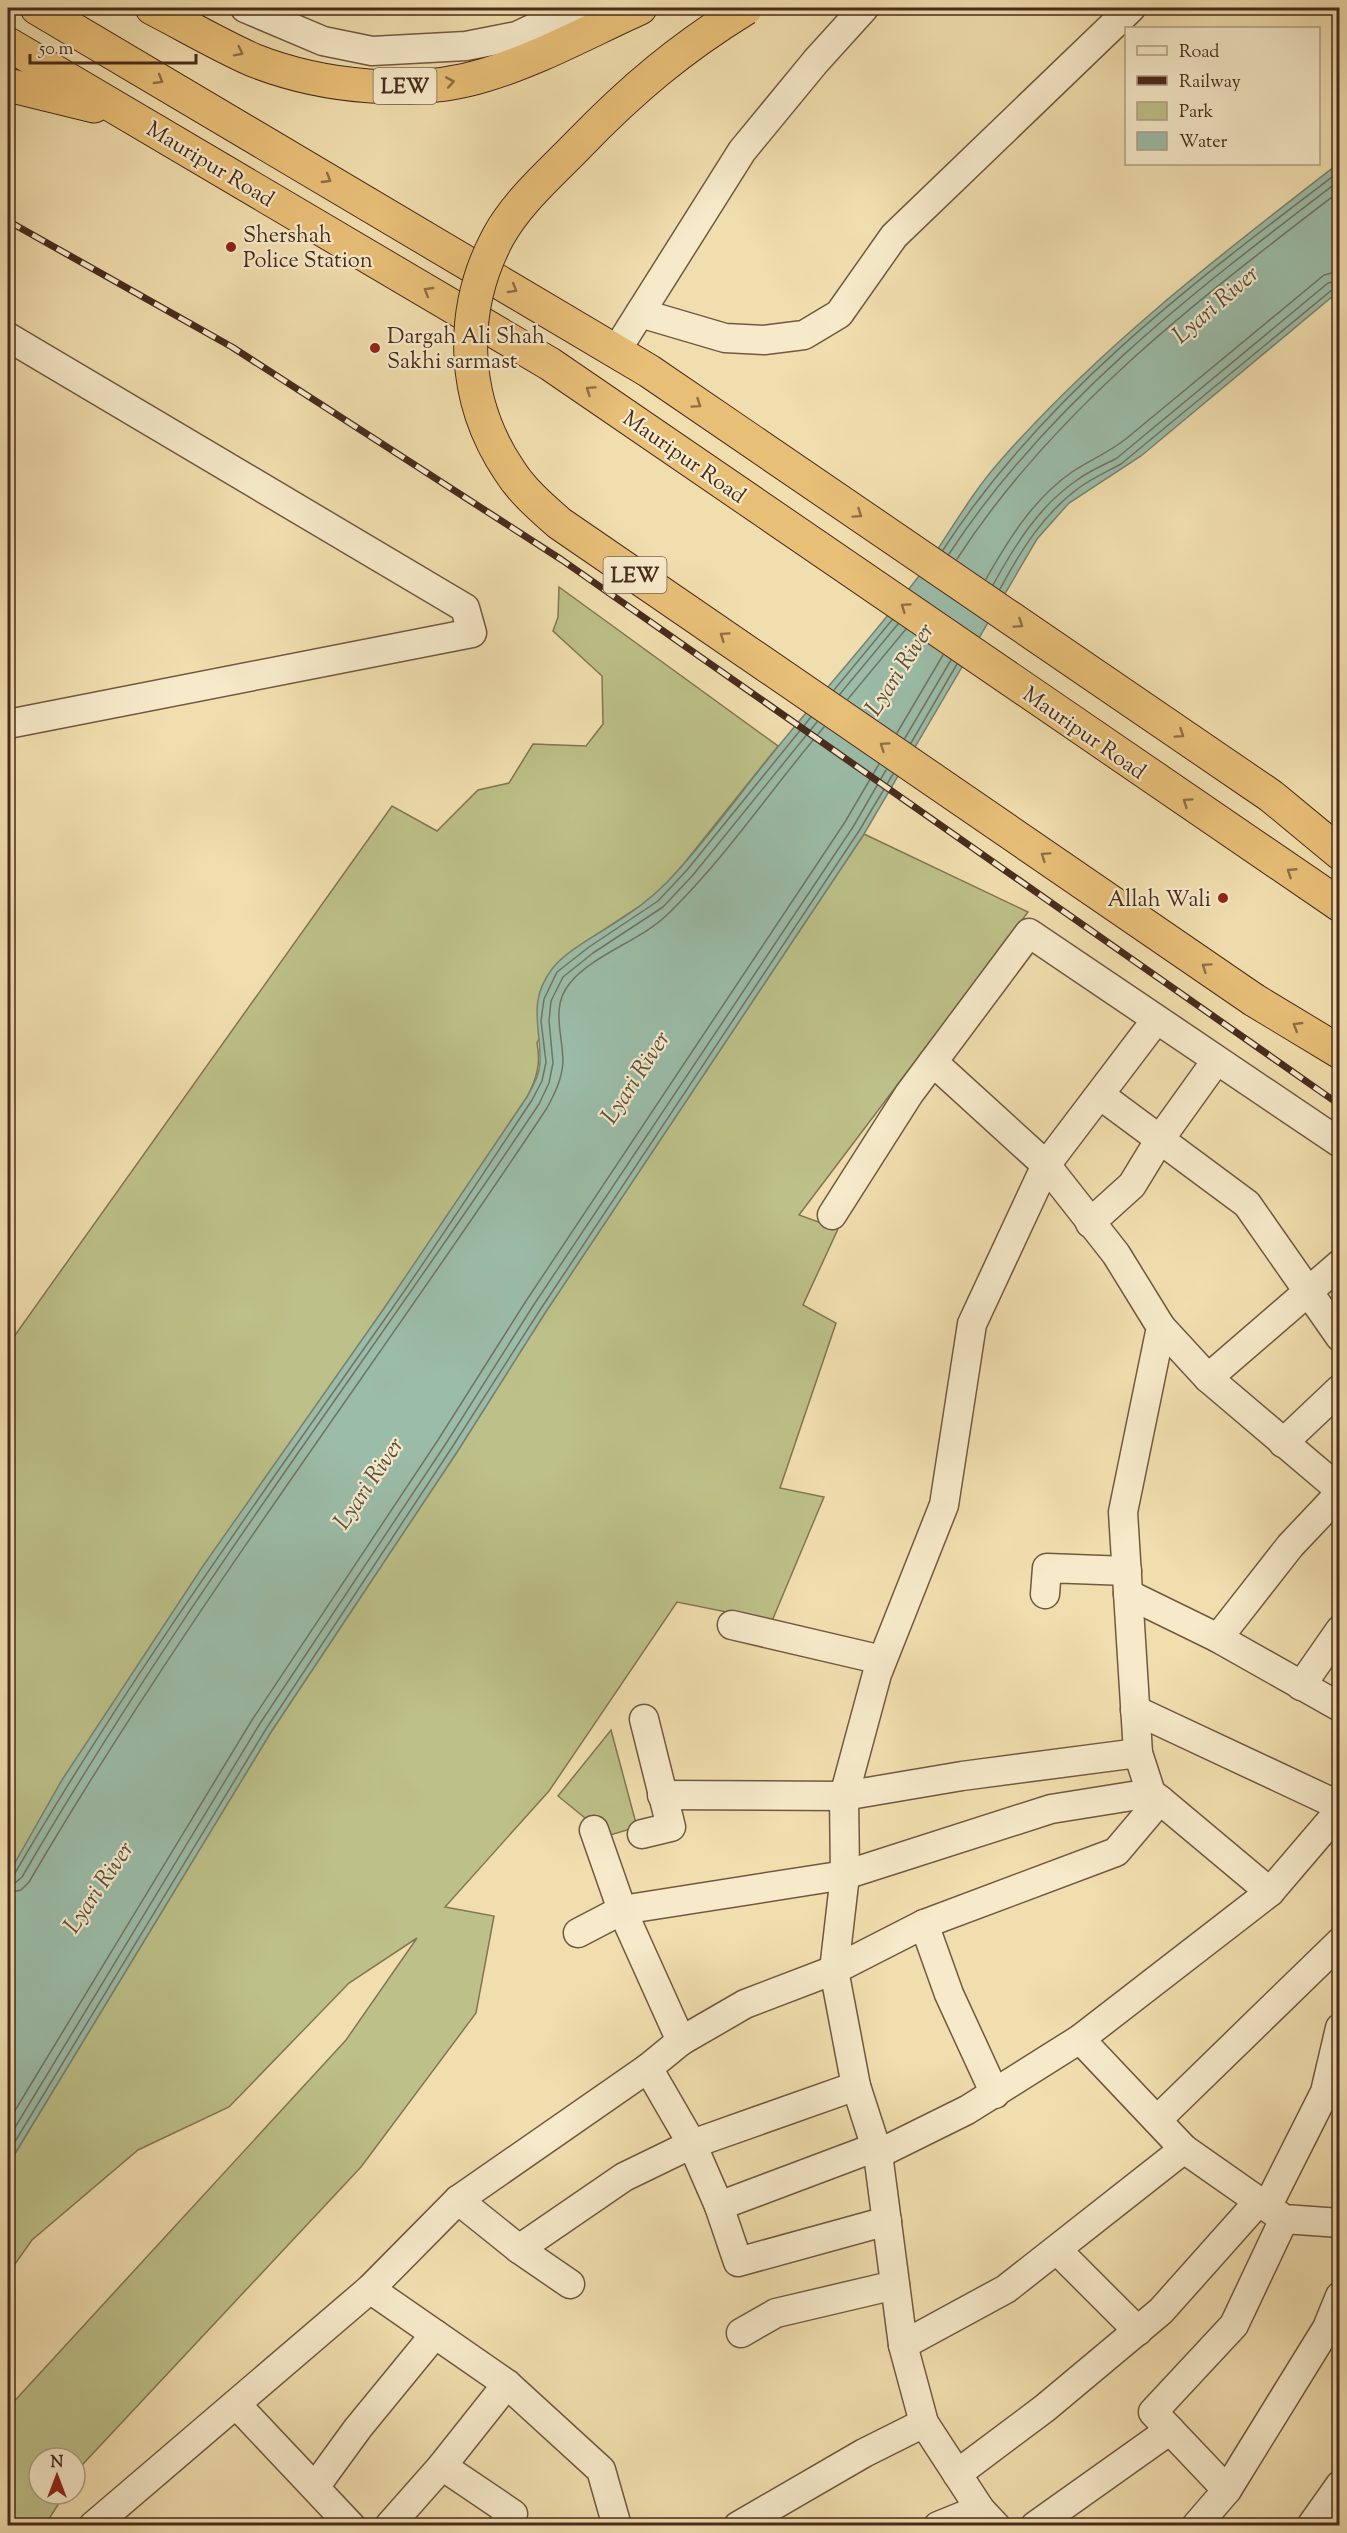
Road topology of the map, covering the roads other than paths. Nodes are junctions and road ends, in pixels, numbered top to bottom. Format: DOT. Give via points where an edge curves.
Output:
graph roads {
  1 [pos="37,8"];
  2 [pos="245,8"];
  3 [pos="576,8"];
  4 [pos="640,8"];
  5 [pos="746,8"];
  6 [pos="864,8"];
  7 [pos="1131,8"];
  8 [pos="160,12"];
  9 [pos="8,44"];
  10 [pos="8,85"];
  11 [pos="128,114"];
  12 [pos="640,313"];
  13 [pos="8,337"];
  14 [pos="616,351"];
  15 [pos="8,724"];
  16 [pos="1340,853"];
  17 [pos="1335,893"];
  18 [pos="1156,1020"];
  19 [pos="1340,1052"];
  20 [pos="1216,1061"];
  21 [pos="933,1062"];
  22 [pos="1100,1095"];
  23 [pos="1160,1140"];
  24 [pos="1340,1143"];
  25 [pos="1046,1165"];
  26 [pos="832,1215"];
  27 [pos="1090,1223"];
  28 [pos="1340,1264"];
  29 [pos="1307,1291"];
  30 [pos="1161,1328"];
  31 [pos="1340,1337"];
  32 [pos="1208,1378"];
  33 [pos="1340,1389"];
  34 [pos="1283,1443"];
  35 [pos="1340,1492"];
  36 [pos="1128,1582"];
  37 [pos="1046,1594"];
  38 [pos="732,1625"];
  39 [pos="1340,1630"];
  40 [pos="1218,1638"];
  41 [pos="882,1660"];
  42 [pos="1301,1686"];
  43 [pos="1340,1707"];
  44 [pos="1135,1710"];
  45 [pos="644,1719"];
  46 [pos="1138,1753"];
  47 [pos="662,1795"];
  48 [pos="1155,1796"];
  49 [pos="844,1797"];
  50 [pos="1340,1808"];
  51 [pos="594,1830"];
  52 [pos="642,1834"];
  53 [pos="845,1875"];
  54 [pos="1270,1892"];
  55 [pos="622,1910"];
  56 [pos="924,1924"];
  57 [pos="578,1933"];
  58 [pos="1340,1942"];
  59 [pos="834,1970"];
  60 [pos="1340,2028"];
  61 [pos="1080,2038"];
  62 [pos="681,2042"];
  63 [pos="648,2068"];
  64 [pos="856,2086"];
  65 [pos="995,2094"];
  66 [pos="1157,2120"];
  67 [pos="692,2145"];
  68 [pos="1184,2149"];
  69 [pos="877,2150"];
  70 [pos="458,2200"];
  71 [pos="719,2206"];
  72 [pos="1270,2209"];
  73 [pos="887,2221"];
  74 [pos="1340,2223"];
  75 [pos="519,2249"];
  76 [pos="1057,2250"];
  77 [pos="570,2284"];
  78 [pos="896,2285"];
  79 [pos="370,2289"];
  80 [pos="1340,2296"];
  81 [pos="1138,2331"];
  82 [pos="1333,2331"];
  83 [pos="741,2333"];
  84 [pos="435,2334"];
  85 [pos="903,2345"];
  86 [pos="507,2384"];
  87 [pos="236,2404"];
  88 [pos="924,2423"];
  89 [pos="1170,2430"];
  90 [pos="442,2466"];
  91 [pos="957,2474"];
  92 [pos="1340,2485"];
  93 [pos="315,2487"];
  94 [pos="1227,2490"];
  95 [pos="988,2517"];
  96 [pos="756,2521"];
  97 [pos="93,2526"];
  98 [pos="351,2526"];
  99 [pos="389,2526"];
  100 [pos="503,2526"];
  101 [pos="617,2526"];
  102 [pos="938,2526"];
  103 [pos="1035,2526"];
  104 [pos="1196,2526"];
  105 [pos="1311,2526"];
  1 -- 14 [label="highway, Mauripur Road, one-way"];
  2 -- 3 [label="street" via="323,41 372,51 421,50 517,36"];
  8 -- 4 [label="highway, LEW, one-way" via="254,60 318,79 374,87 436,84 484,76"];
  19 -- 5 [label="highway, LEW, one-way, bridge" via="1254,1000 559,523 532,499 492,441 474,385 470,338 483,268 498,236 518,207 622,100 662,65"];
  6 -- 12 [label="street" via="742,152"];
  7 -- 12 [label="street" via="894,236 839,314 804,335 764,340 725,338"];
  9 -- 11 [label="highway, Mauripur Road"];
  10 -- 11 [label="highway"];
  17 -- 11 [label="highway, Mauripur Road, one-way" via="1235,835 550,364"];
  12 -- 14 [label="street"];
  13 -- 15 [label="street" via="465,608 472,633"];
  14 -- 16 [label="highway, Mauripur Road, one-way" via="1271,796"];
  18 -- 20 [label="street"];
  18 -- 21 [label="street" via="1029,933"];
  18 -- 22 [label="street"];
  20 -- 23 [label="street"];
  20 -- 24 [label="street"];
  21 -- 25 [label="street"];
  21 -- 26 [label="street"];
  22 -- 23 [label="street"];
  22 -- 25 [label="street"];
  23 -- 27 [label="street" via="1132,1185"];
  23 -- 29 [label="street" via="1247,1203"];
  25 -- 27 [label="street"];
  25 -- 41 [label="street" via="972,1324 944,1505"];
  27 -- 30 [label="street" via="1116,1254"];
  28 -- 29 [label="street"];
  29 -- 31 [label="street"];
  29 -- 32 [label="street"];
  30 -- 32 [label="street"];
  30 -- 36 [label="street" via="1123,1512"];
  32 -- 34 [label="street"];
  33 -- 34 [label="street"];
  34 -- 35 [label="street"];
  35 -- 40 [label="street" via="1290,1546"];
  36 -- 37 [label="street" via="1047,1568"];
  36 -- 40 [label="street"];
  36 -- 44 [label="street"];
  38 -- 41 [label="street"];
  39 -- 42 [label="street"];
  40 -- 42 [label="street"];
  41 -- 49 [label="street"];
  42 -- 43 [label="street"];
  44 -- 46 [label="street"];
  44 -- 50 [label="street"];
  45 -- 47 [label="street"];
  46 -- 48 [label="street"];
  46 -- 49 [label="street" via="962,1776"];
  47 -- 49 [label="street"];
  47 -- 52 [label="street" via="671,1827"];
  48 -- 53 [label="street" via="1051,1809"];
  48 -- 54 [label="street"];
  48 -- 56 [label="street" via="1116,1852"];
  49 -- 53 [label="street"];
  50 -- 54 [label="street"];
  51 -- 55 [label="street"];
  53 -- 55 [label="street"];
  53 -- 59 [label="street"];
  54 -- 61 [label="street"];
  55 -- 57 [label="street"];
  55 -- 62 [label="street"];
  56 -- 59 [label="street"];
  56 -- 65 [label="street"];
  58 -- 66 [label="street"];
  59 -- 62 [label="street" via="746,2004"];
  59 -- 64 [label="street"];
  60 -- 72 [label="street" via="1325,2091"];
  61 -- 65 [label="street"];
  61 -- 66 [label="street"];
  62 -- 63 [label="street"];
  63 -- 67 [label="street"];
  63 -- 70 [label="street"];
  64 -- 67 [label="street"];
  64 -- 69 [label="street"];
  65 -- 69 [label="street"];
  66 -- 68 [label="street"];
  67 -- 71 [label="street"];
  67 -- 75 [label="street" via="624,2177"];
  68 -- 72 [label="street"];
  68 -- 76 [label="street"];
  69 -- 71 [label="street"];
  69 -- 73 [label="street"];
  70 -- 75 [label="street"];
  70 -- 79 [label="street"];
  71 -- 73 [label="street" via="738,2262"];
  72 -- 74 [label="street"];
  72 -- 81 [label="street"];
  72 -- 89 [label="street" via="1234,2325 1153,2412"];
  73 -- 78 [label="street"];
  75 -- 77 [label="street"];
  76 -- 81 [label="street"];
  76 -- 85 [label="street" via="1006,2289"];
  78 -- 83 [label="street" via="776,2313"];
  78 -- 85 [label="street"];
  79 -- 84 [label="street"];
  79 -- 87 [label="street"];
  80 -- 82 [label="street"];
  81 -- 91 [label="street"];
  82 -- 94 [label="street"];
  84 -- 86 [label="street"];
  84 -- 93 [label="street"];
  85 -- 88 [label="street"];
  86 -- 90 [label="street"];
  86 -- 101 [label="street" via="601,2470"];
  87 -- 93 [label="street"];
  87 -- 97 [label="street"];
  88 -- 91 [label="street"];
  88 -- 96 [label="street" via="864,2454"];
  89 -- 94 [label="street"];
  89 -- 103 [label="street"];
  90 -- 99 [label="street"];
  90 -- 100 [label="street" via="513,2514"];
  91 -- 95 [label="street"];
  92 -- 105 [label="street"];
  93 -- 98 [label="street"];
  94 -- 104 [label="street"];
  95 -- 102 [label="street"];
}
